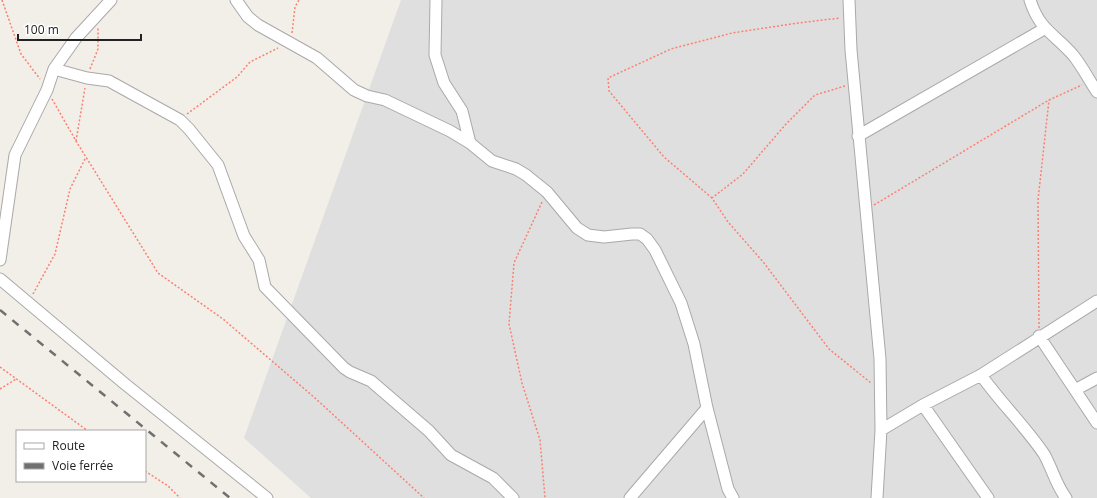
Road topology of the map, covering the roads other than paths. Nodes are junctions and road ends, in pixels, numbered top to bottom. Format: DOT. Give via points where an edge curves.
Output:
graph roads {
  1 [pos="111,0"];
  2 [pos="236,0"];
  3 [pos="436,0"];
  4 [pos="849,0"];
  5 [pos="1030,0"];
  6 [pos="1044,29"];
  7 [pos="54,69"];
  8 [pos="1097,92"];
  9 [pos="858,136"];
  10 [pos="470,143"];
  11 [pos="0,260"];
  12 [pos="0,279"];
  13 [pos="1097,300"];
  14 [pos="1039,336"];
  15 [pos="981,375"];
  16 [pos="1097,378"];
  17 [pos="1075,390"];
  18 [pos="923,405"];
  19 [pos="707,408"];
  20 [pos="1097,422"];
  21 [pos="881,430"];
  22 [pos="267,498"];
  23 [pos="513,498"];
  24 [pos="630,498"];
  25 [pos="733,498"];
  26 [pos="877,498"];
  27 [pos="988,498"];
  28 [pos="1066,498"];
  1 -- 7 [label="street" via="76,38"];
  2 -- 10 [label="street" via="248,17 258,25 317,58 354,90 398,105"];
  3 -- 10 [label="street" via="435,55 444,83 462,112"];
  4 -- 9 [label="street"];
  5 -- 6 [label="street"];
  6 -- 8 [label="street" via="1073,55"];
  6 -- 9 [label="street"];
  7 -- 11 [label="street" via="47,90 15,155"];
  7 -- 23 [label="street" via="109,82 180,120 218,165 244,236 259,260 265,287 344,368 371,381 429,431 451,455 493,478"];
  9 -- 21 [label="street" via="880,359"];
  10 -- 19 [label="street" via="492,161 516,170 547,192 577,228 588,235 604,238 640,234 647,239 681,303 694,344"];
  12 -- 22 [label="street"];
  13 -- 14 [label="street"];
  14 -- 15 [label="street"];
  14 -- 17 [label="street"];
  15 -- 18 [label="street"];
  15 -- 28 [label="street" via="1037,445"];
  16 -- 17 [label="street"];
  17 -- 20 [label="street"];
  18 -- 21 [label="street"];
  18 -- 27 [label="street"];
  19 -- 24 [label="street"];
  19 -- 25 [label="street" via="728,488"];
  21 -- 26 [label="street"];
}
